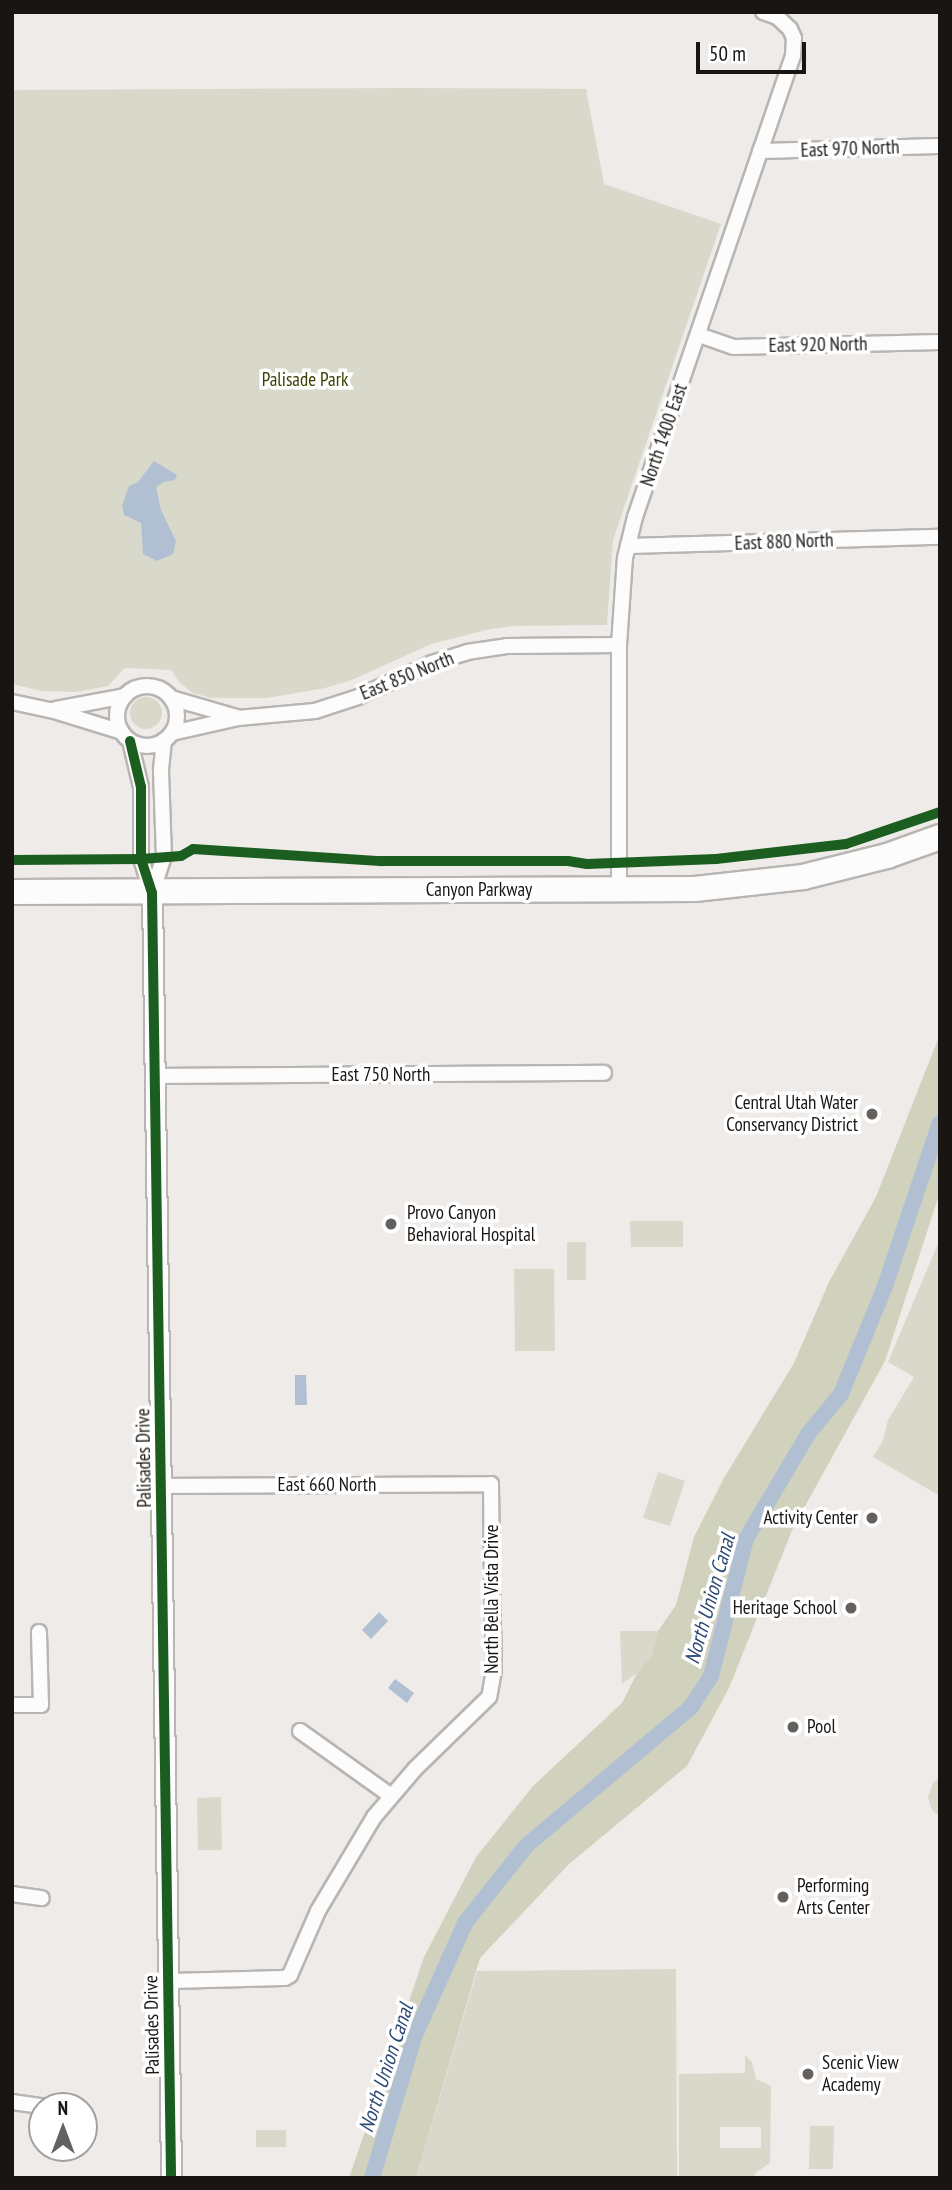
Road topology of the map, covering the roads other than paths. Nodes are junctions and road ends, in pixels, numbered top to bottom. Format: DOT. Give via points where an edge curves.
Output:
graph roads {
  1 [pos="763,12"];
  2 [pos="940,146"];
  3 [pos="760,151"];
  4 [pos="699,335"];
  5 [pos="940,342"];
  6 [pos="940,537"];
  7 [pos="628,546"];
  8 [pos="619,645"];
  9 [pos="125,696"];
  10 [pos="171,698"];
  11 [pos="12,702"];
  12 [pos="51,710"];
  13 [pos="238,718"];
  14 [pos="168,736"];
  15 [pos="126,737"];
  16 [pos="940,837"];
  17 [pos="619,889"];
  18 [pos="12,892"];
  19 [pos="152,893"];
  20 [pos="604,1073"];
  21 [pos="157,1076"];
  22 [pos="491,1485"];
  23 [pos="162,1486"];
  24 [pos="39,1632"];
  25 [pos="12,1705"];
  26 [pos="300,1731"];
  27 [pos="391,1796"];
  28 [pos="12,1894"];
  29 [pos="42,1899"];
  30 [pos="169,1981"];
  31 [pos="171,2178"];
  1 -- 3 [label="street, North 1400 East" via="783,22 795,47"];
  2 -- 3 [label="street, East 970 North"];
  3 -- 4 [label="street, North 1400 East"];
  4 -- 5 [label="street, East 920 North" via="734,347"];
  4 -- 7 [label="street, North 1400 East"];
  6 -- 7 [label="street, East 880 North"];
  7 -- 8 [label="street, North 1400 East"];
  8 -- 13 [label="street, East 850 North" via="506,646 467,652 315,711"];
  8 -- 17 [label="street, North 1400 East"];
  9 -- 10 [label="street" via="143,687 163,691"];
  9 -- 12 [label="street"];
  9 -- 15 [label="street" via="117,713"];
  10 -- 13 [label="street, East 850 North"];
  10 -- 14 [label="street" via="177,715"];
  11 -- 12 [label="street"];
  12 -- 15 [label="street"];
  13 -- 14 [label="street, East 850 North"];
  14 -- 15 [label="street" via="147,746"];
  14 -- 19 [label="street, Palisades Drive" via="161,769 164,857"];
  15 -- 19 [label="street, Palisades Drive" via="141,787 141,859"];
  16 -- 17 [label="highway, Canyon Parkway" via="856,864 765,883 695,890"];
  17 -- 19 [label="highway, Canyon Parkway"];
  18 -- 19 [label="highway, Canyon Parkway"];
  19 -- 21 [label="street, Palisades Drive"];
  20 -- 21 [label="street, East 750 North"];
  21 -- 23 [label="street, Palisades Drive"];
  22 -- 23 [label="street, East 660 North"];
  22 -- 27 [label="street, North Bella Vista Drive" via="494,1670 489,1698"];
  23 -- 30 [label="street, Palisades Drive"];
  24 -- 25 [label="street" via="41,1705"];
  26 -- 27 [label="street"];
  27 -- 30 [label="street, North Bella Vista Drive" via="360,1837 314,1918 297,1964 285,1978"];
  28 -- 29 [label="street"];
  30 -- 31 [label="street, Palisades Drive"];
}
